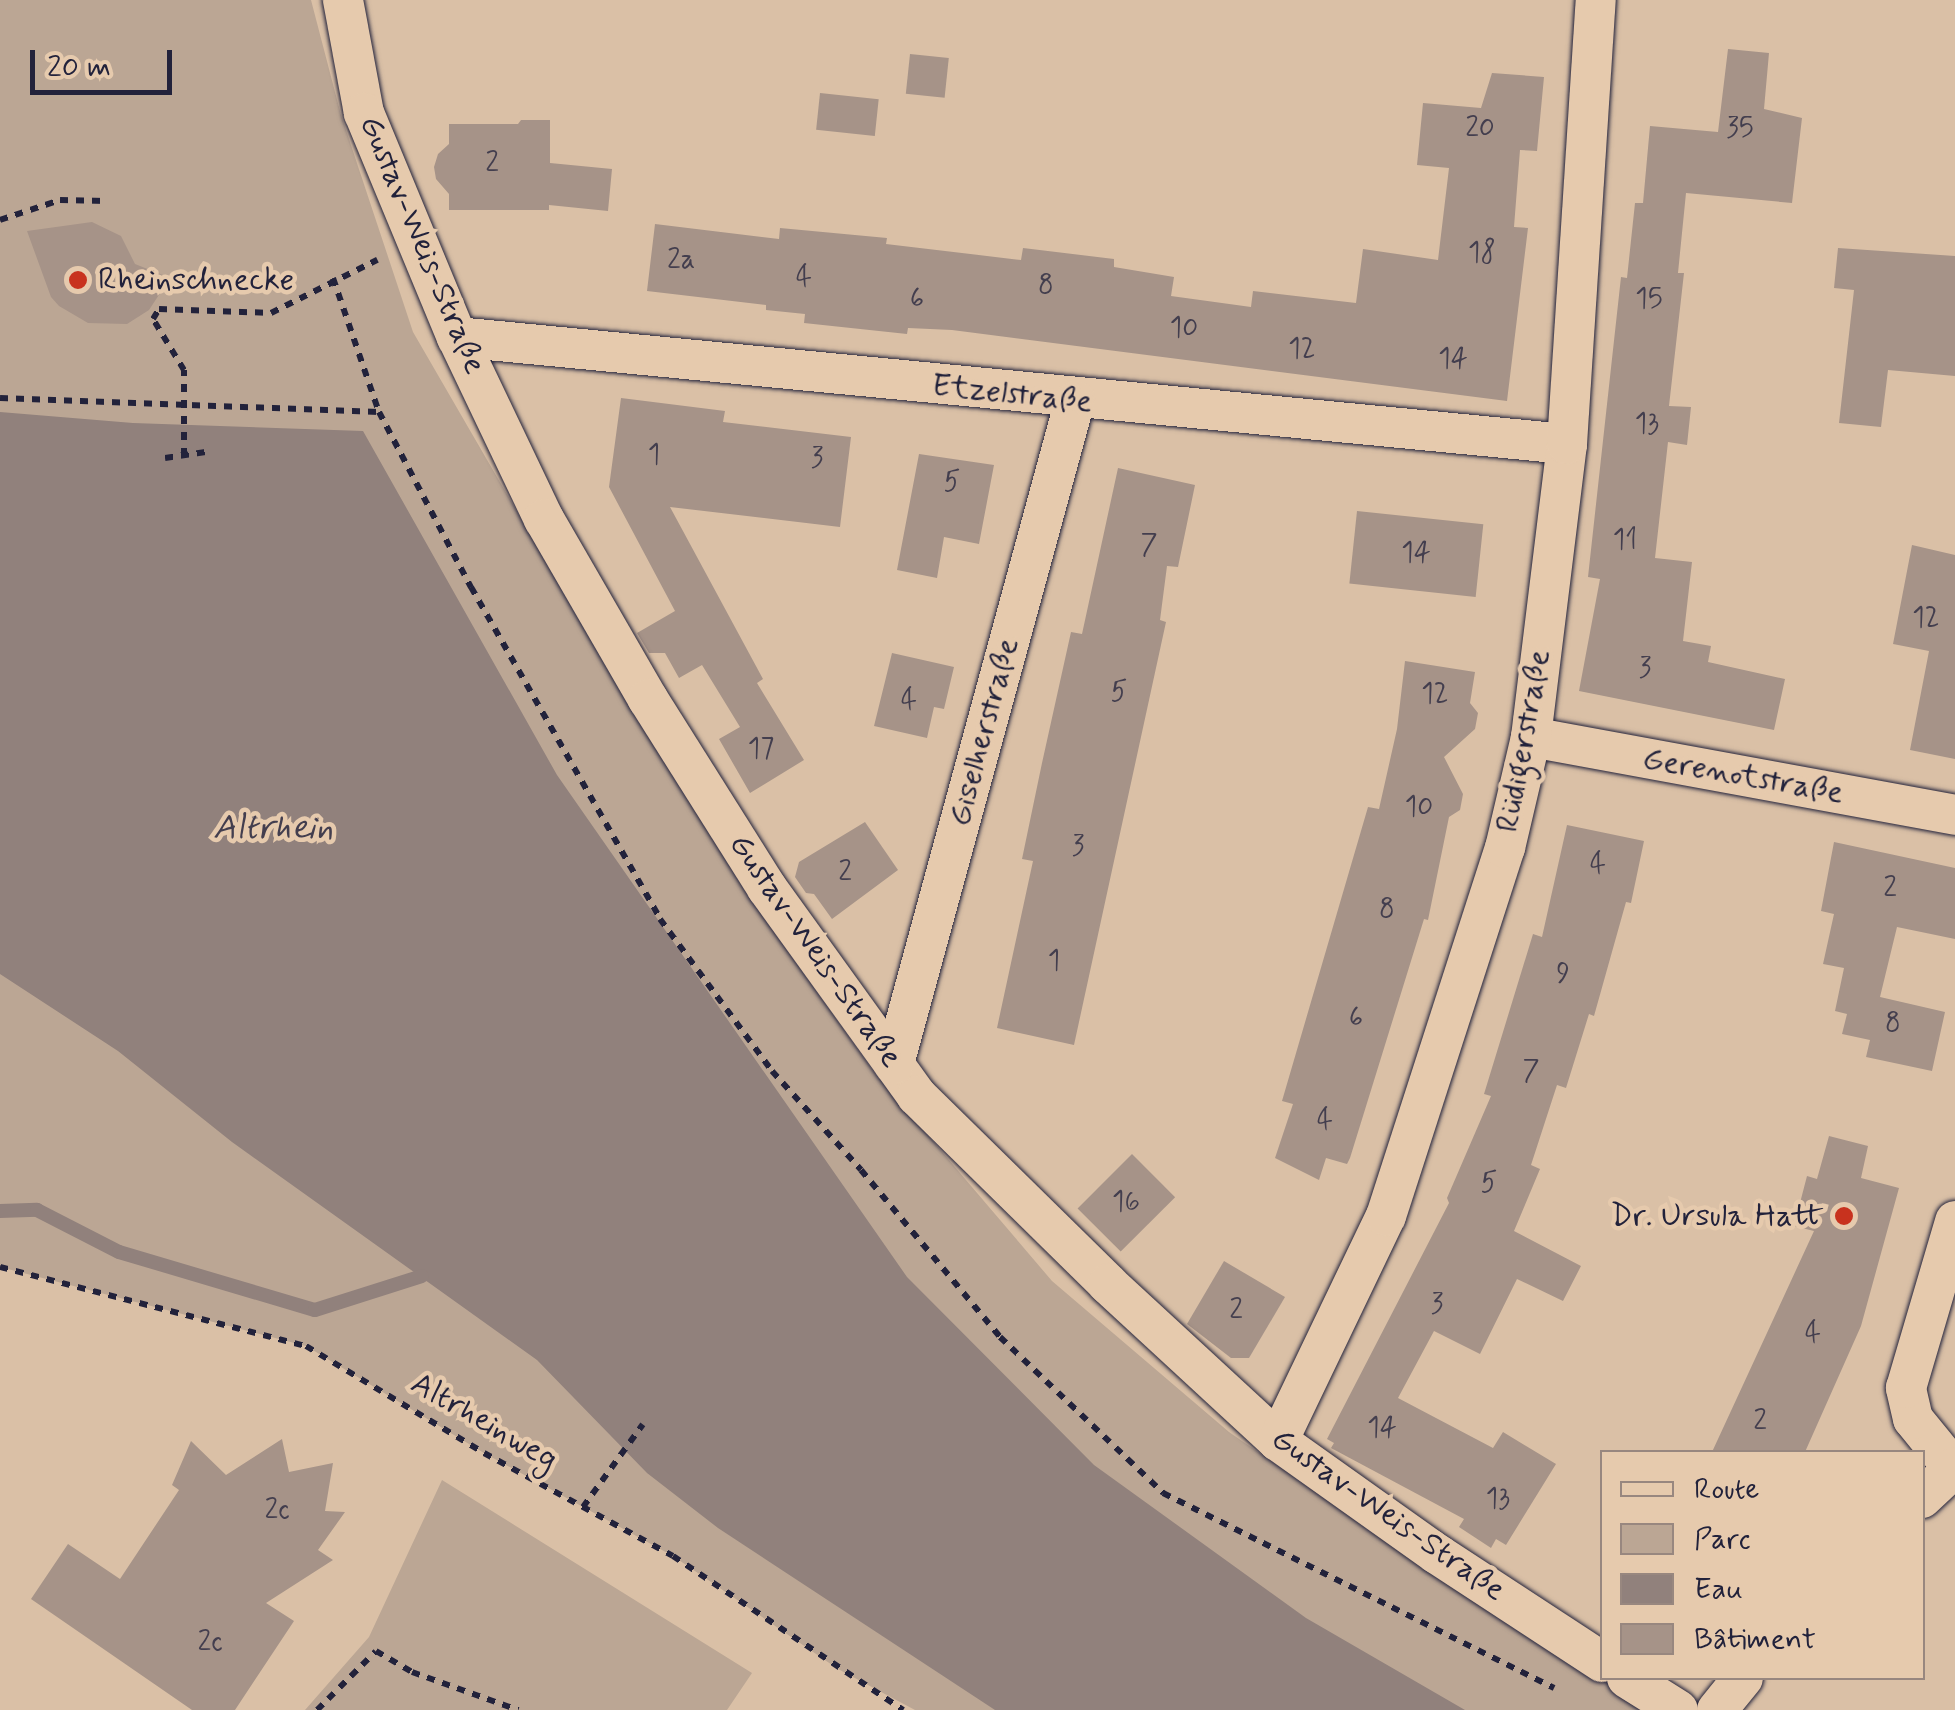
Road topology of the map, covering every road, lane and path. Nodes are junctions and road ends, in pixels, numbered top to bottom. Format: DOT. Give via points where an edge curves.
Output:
graph roads {
  1 [pos="342,0"];
  2 [pos="1596,0"];
  3 [pos="107,201"];
  4 [pos="0,220"];
  5 [pos="458,338"];
  6 [pos="0,398"];
  7 [pos="1075,400"];
  8 [pos="186,406"];
  9 [pos="1567,444"];
  10 [pos="206,452"];
  11 [pos="184,456"];
  12 [pos="165,458"];
  13 [pos="1531,737"];
  14 [pos="1955,815"];
  15 [pos="894,1064"];
  16 [pos="1955,1222"];
  17 [pos="0,1267"];
  18 [pos="644,1424"];
  19 [pos="1278,1440"];
  20 [pos="1954,1468"];
  21 [pos="1925,1495"];
  22 [pos="584,1507"];
  23 [pos="1600,1661"];
  24 [pos="1630,1680"];
  25 [pos="1740,1680"];
  26 [pos="317,1710"];
  27 [pos="518,1710"];
  28 [pos="903,1710"];
  29 [pos="1678,1710"];
  30 [pos="1718,1710"];
  1 -- 5 [label="street, Gustav-Weis-Straße" via="364,113"];
  2 -- 9 [label="street, Rüdigerstraße"];
  3 -- 4 [label="path" via="60,200"];
  5 -- 7 [label="street, Etzelstraße"];
  5 -- 15 [label="street, Gustav-Weis-Straße" via="544,519 648,699 767,888"];
  6 -- 8 [label="path"];
  7 -- 9 [label="street, Etzelstraße"];
  7 -- 15 [label="street, Giselherstraße"];
  8 -- 8 [label="path" via="379,412 333,278 271,313 159,309 153,320 184,370"];
  8 -- 11 [label="path"];
  9 -- 13 [label="street, Rüdigerstraße"];
  10 -- 11 [label="path"];
  11 -- 12 [label="path"];
  13 -- 14 [label="street, Gerenotstraße"];
  13 -- 19 [label="street, Rüdigerstraße" via="1505,848 1386,1216"];
  15 -- 19 [label="street, Gustav-Weis-Straße" via="985,1163"];
  16 -- 20 [label="street" via="1906,1388 1913,1419"];
  17 -- 22 [label="path, Altrheinweg" via="306,1346"];
  18 -- 22 [label="path"];
  19 -- 23 [label="street, Gustav-Weis-Straße"];
  20 -- 21 [label="street"];
  22 -- 28 [label="path, Altrheinweg" via="673,1556"];
  24 -- 29 [label="street"];
  25 -- 30 [label="street"];
  26 -- 27 [label="path" via="376,1652"];
}
